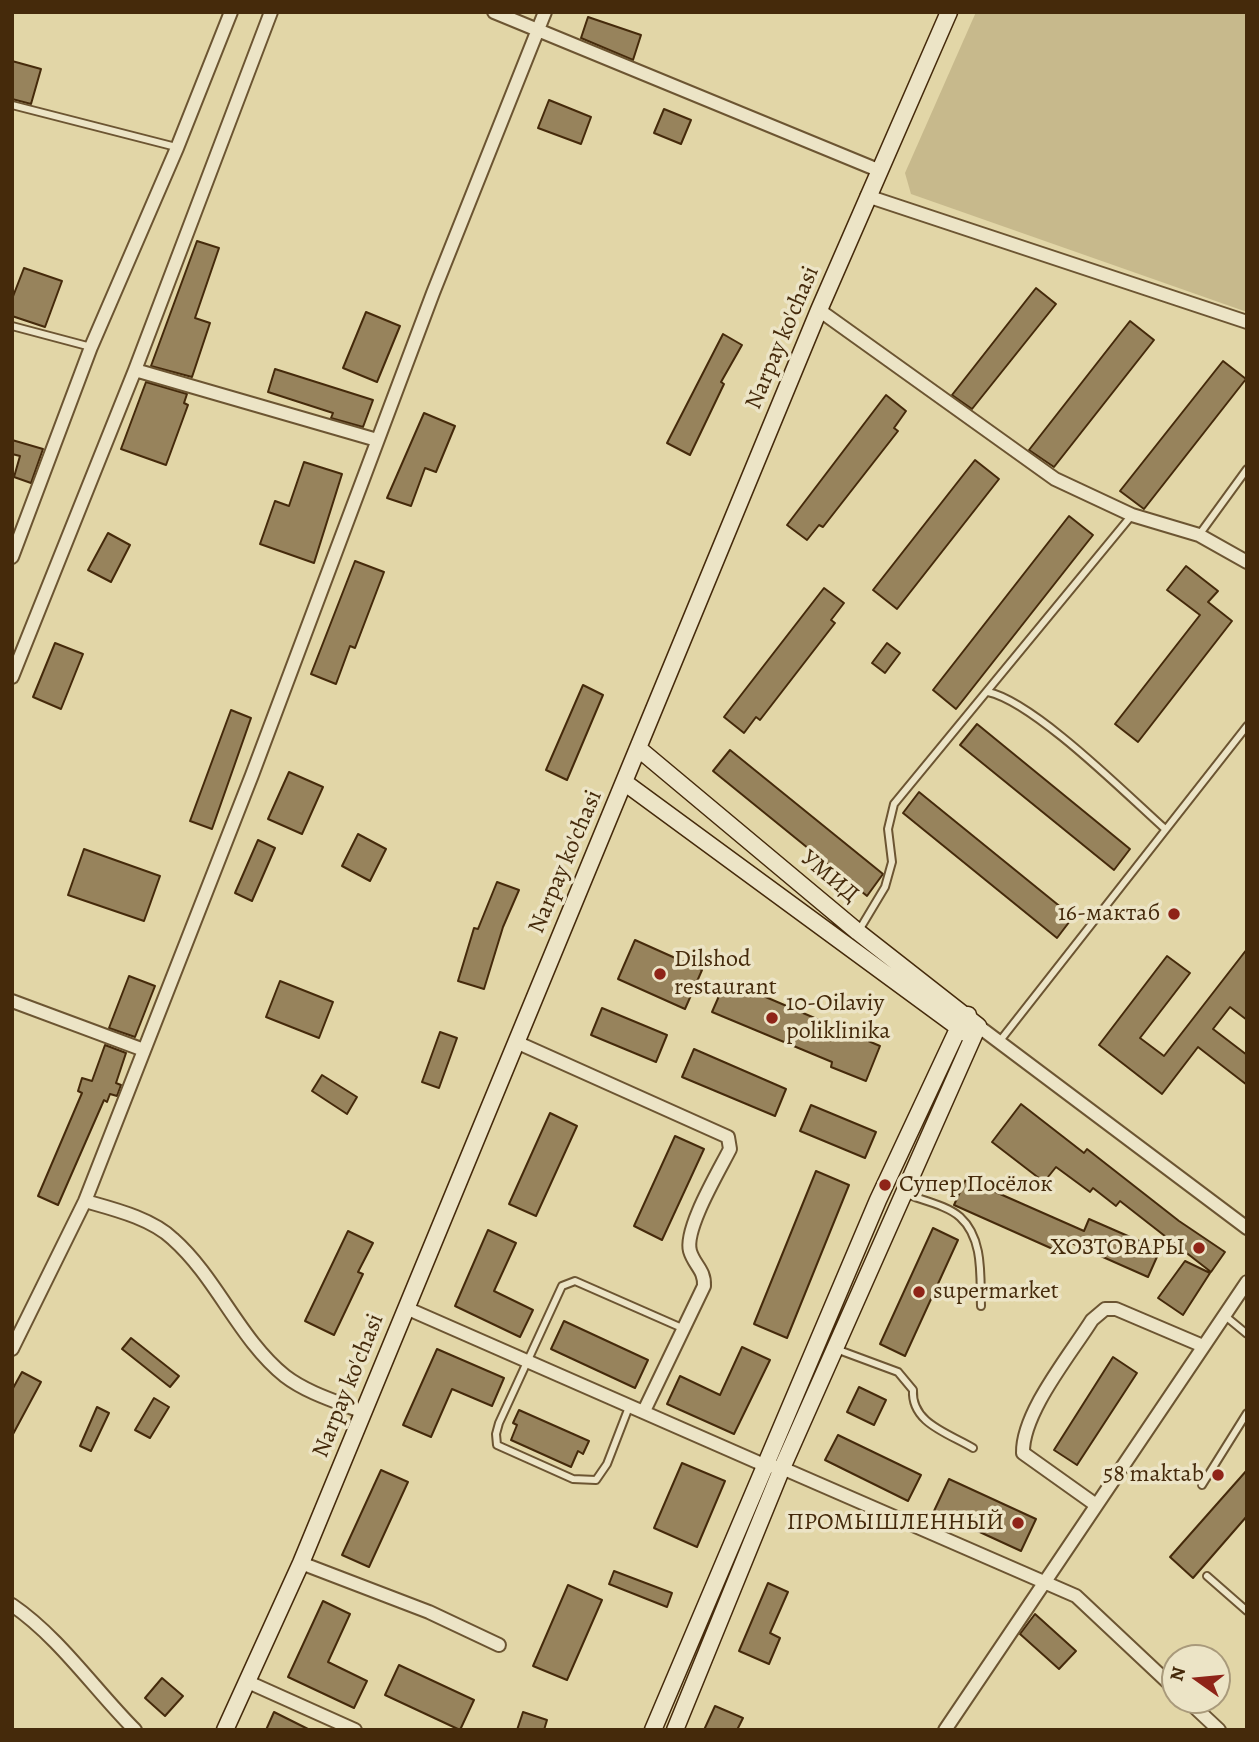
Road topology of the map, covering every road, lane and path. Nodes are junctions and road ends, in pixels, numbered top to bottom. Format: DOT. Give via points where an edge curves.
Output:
graph roads {
  1 [pos="231,12"];
  2 [pos="271,12"];
  3 [pos="494,12"];
  4 [pos="545,12"];
  5 [pos="949,12"];
  6 [pos="537,30"];
  7 [pos="12,105"];
  8 [pos="177,148"];
  9 [pos="878,170"];
  10 [pos="867,196"];
  11 [pos="819,310"];
  12 [pos="1247,322"];
  13 [pos="12,326"];
  14 [pos="91,347"];
  15 [pos="135,370"];
  16 [pos="377,440"];
  17 [pos="1247,469"];
  18 [pos="1132,515"];
  19 [pos="1199,535"];
  20 [pos="12,557"];
  21 [pos="1247,562"];
  22 [pos="12,677"];
  23 [pos="988,692"];
  24 [pos="1247,726"];
  25 [pos="639,749"];
  26 [pos="624,782"];
  27 [pos="1164,828"];
  28 [pos="858,932"];
  29 [pos="12,1001"];
  30 [pos="969,1027"];
  31 [pos="995,1039"];
  32 [pos="516,1042"];
  33 [pos="144,1050"];
  34 [pos="904,1193"];
  35 [pos="85,1202"];
  36 [pos="1247,1228"];
  37 [pos="1247,1282"];
  38 [pos="981,1306"];
  39 [pos="406,1308"];
  40 [pos="1224,1315"];
  41 [pos="682,1328"];
  42 [pos="1247,1334"];
  43 [pos="1203,1346"];
  44 [pos="12,1349"];
  45 [pos="836,1349"];
  46 [pos="529,1360"];
  47 [pos="629,1405"];
  48 [pos="644,1411"];
  49 [pos="363,1412"];
  50 [pos="1247,1413"];
  51 [pos="973,1448"];
  52 [pos="764,1465"];
  53 [pos="782,1468"];
  54 [pos="1202,1485"];
  55 [pos="1096,1506"];
  56 [pos="301,1563"];
  57 [pos="1207,1576"];
  58 [pos="1045,1583"];
  59 [pos="12,1605"];
  60 [pos="1247,1611"];
  61 [pos="499,1645"];
  62 [pos="1161,1676"];
  63 [pos="248,1682"];
  64 [pos="1202,1714"];
  65 [pos="135,1730"];
  66 [pos="225,1730"];
  67 [pos="355,1730"];
  68 [pos="653,1730"];
  69 [pos="675,1730"];
  70 [pos="945,1730"];
  71 [pos="1219,1730"];
  1 -- 8 [label="street"];
  2 -- 15 [label="street"];
  3 -- 6 [label="street"];
  4 -- 6 [label="street"];
  5 -- 9 [label="street, Narpay ko'chasi"];
  6 -- 9 [label="street"];
  6 -- 16 [label="street"];
  7 -- 8 [label="lane"];
  8 -- 14 [label="street"];
  9 -- 10 [label="street, Narpay ko'chasi"];
  10 -- 11 [label="street, Narpay ko'chasi"];
  10 -- 12 [label="street"];
  11 -- 18 [label="street" via="1055,479"];
  11 -- 25 [label="street, Narpay ko'chasi"];
  13 -- 14 [label="lane"];
  14 -- 20 [label="street"];
  15 -- 16 [label="street"];
  15 -- 22 [label="street"];
  16 -- 33 [label="street"];
  17 -- 19 [label="lane"];
  18 -- 19 [label="street"];
  18 -- 23 [label="lane"];
  19 -- 21 [label="street"];
  23 -- 27 [label="lane" via="1016,703"];
  23 -- 28 [label="lane" via="894,804 888,828 892,862 885,887"];
  24 -- 27 [label="lane"];
  25 -- 26 [label="street, Narpay ko'chasi"];
  25 -- 28 [label="street, УМИД"];
  26 -- 30 [label="street, УМИД"];
  26 -- 32 [label="street, Narpay ko'chasi"];
  27 -- 31 [label="lane"];
  28 -- 30 [label="street, УМИД"];
  29 -- 33 [label="street"];
  30 -- 31 [label="street"];
  30 -- 34 [label="street"];
  30 -- 52 [label="street" via="878,1200"];
  31 -- 36 [label="street"];
  32 -- 39 [label="street, Narpay ko'chasi"];
  32 -- 41 [label="street" via="728,1137 730,1150 690,1235 690,1252 705,1274 704,1286"];
  33 -- 35 [label="street"];
  34 -- 38 [label="lane" via="958,1216 970,1230 979,1253"];
  34 -- 45 [label="street"];
  35 -- 44 [label="street"];
  35 -- 49 [label="street" via="119,1211 172,1237 286,1376"];
  37 -- 40 [label="street"];
  39 -- 46 [label="street"];
  39 -- 49 [label="street, Narpay ko'chasi"];
  40 -- 42 [label="lane"];
  40 -- 43 [label="street"];
  41 -- 46 [label="lane" via="575,1281 562,1286"];
  41 -- 48 [label="street"];
  43 -- 55 [label="street"];
  43 -- 55 [label="street" via="1116,1309 1105,1309 1092,1320 1030,1420 1023,1453"];
  45 -- 51 [label="lane" via="898,1372 913,1390 919,1416"];
  45 -- 53 [label="street"];
  46 -- 47 [label="street"];
  46 -- 47 [label="lane" via="496,1434 497,1445 510,1451 573,1479 596,1480 607,1464"];
  47 -- 48 [label="street"];
  48 -- 52 [label="street"];
  49 -- 56 [label="street, Narpay ko'chasi"];
  50 -- 54 [label="lane"];
  52 -- 53 [label="street"];
  52 -- 68 [label="street"];
  53 -- 58 [label="street"];
  53 -- 69 [label="street"];
  55 -- 58 [label="street"];
  56 -- 61 [label="street" via="429,1612"];
  56 -- 63 [label="street, Narpay ko'chasi"];
  57 -- 60 [label="lane"];
  58 -- 62 [label="street" via="1076,1596"];
  58 -- 70 [label="street"];
  59 -- 65 [label="street" via="60,1646"];
  63 -- 66 [label="street, Narpay ko'chasi"];
  63 -- 67 [label="street"];
  64 -- 71 [label="street"];
}
